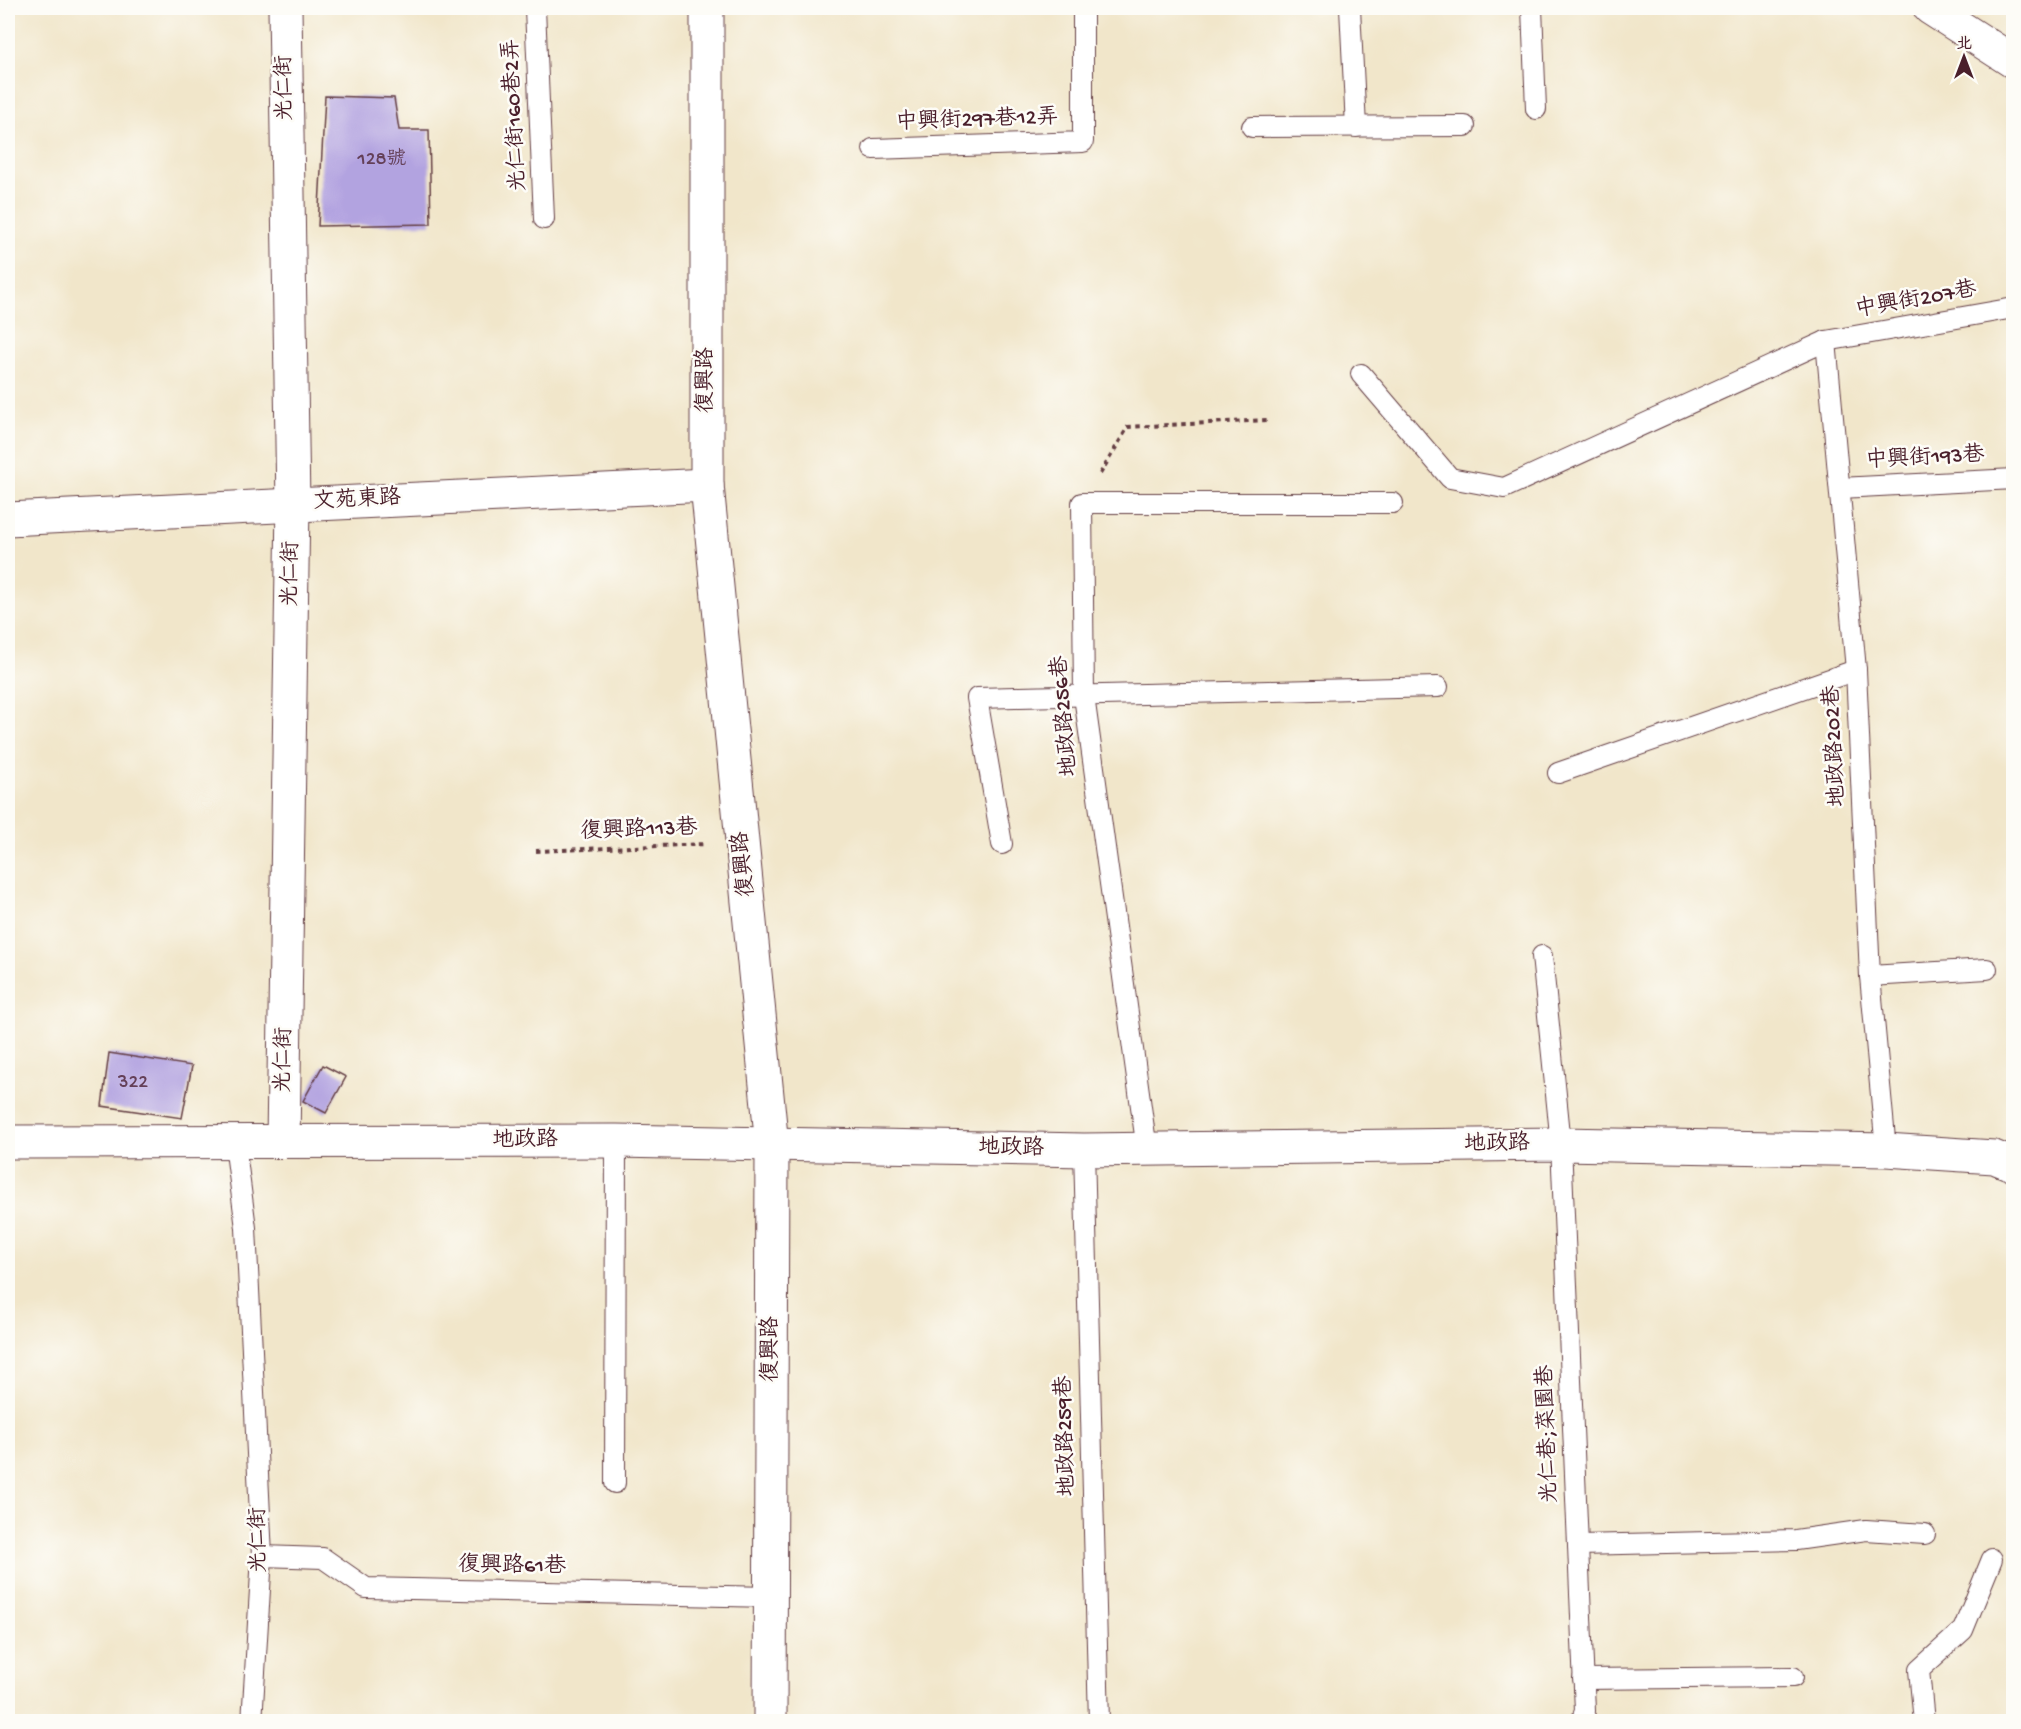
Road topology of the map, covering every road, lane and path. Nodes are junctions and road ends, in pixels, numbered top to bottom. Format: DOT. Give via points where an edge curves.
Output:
graph roads {
  1 [pos="285,8"];
  2 [pos="535,8"];
  3 [pos="707,8"];
  4 [pos="1083,8"];
  5 [pos="1350,8"];
  6 [pos="1532,8"];
  7 [pos="1930,8"];
  8 [pos="2013,62"];
  9 [pos="1536,108"];
  10 [pos="1465,126"];
  11 [pos="1252,127"];
  12 [pos="1356,127"];
  13 [pos="873,149"];
  14 [pos="544,219"];
  15 [pos="2013,308"];
  16 [pos="1826,341"];
  17 [pos="1361,374"];
  18 [pos="1268,420"];
  19 [pos="2013,479"];
  20 [pos="707,485"];
  21 [pos="1840,488"];
  22 [pos="1082,502"];
  23 [pos="1393,502"];
  24 [pos="293,504"];
  25 [pos="8,519"];
  26 [pos="1856,670"];
  27 [pos="1438,687"];
  28 [pos="1084,696"];
  29 [pos="1558,773"];
  30 [pos="742,843"];
  31 [pos="1002,844"];
  32 [pos="536,851"];
  33 [pos="1542,956"];
  34 [pos="1987,969"];
  35 [pos="1870,976"];
  36 [pos="284,1141"];
  37 [pos="616,1141"];
  38 [pos="8,1142"];
  39 [pos="235,1144"];
  40 [pos="1561,1144"];
  41 [pos="772,1146"];
  42 [pos="1084,1150"];
  43 [pos="1147,1150"];
  44 [pos="1886,1150"];
  45 [pos="2013,1165"];
  46 [pos="615,1483"];
  47 [pos="1925,1534"];
  48 [pos="1578,1545"];
  49 [pos="262,1556"];
  50 [pos="1992,1559"];
  51 [pos="770,1597"];
  52 [pos="1793,1677"];
  53 [pos="1583,1679"];
  54 [pos="252,1722"];
  55 [pos="770,1722"];
  56 [pos="1099,1722"];
  57 [pos="1581,1722"];
  58 [pos="1924,1722"];
  1 -- 24 [label="street, 光仁街"];
  2 -- 14 [label="lane, 光仁街160巷2弄"];
  3 -- 20 [label="street, 復興路"];
  4 -- 13 [label="lane, 中興街297巷12弄" via="1083,141"];
  5 -- 12 [label="lane"];
  6 -- 9 [label="lane"];
  7 -- 8 [label="street"];
  10 -- 12 [label="lane"];
  11 -- 12 [label="lane"];
  15 -- 16 [label="lane, 中興街207巷"];
  16 -- 17 [label="lane, 中興街207巷" via="1504,488 1450,478"];
  16 -- 21 [label="lane, 地政路202巷"];
  18 -- 22 [label="path" via="1128,427"];
  19 -- 21 [label="lane, 中興街193巷"];
  20 -- 24 [label="street, 文苑東路"];
  20 -- 30 [label="street, 復興路"];
  21 -- 26 [label="lane, 地政路202巷"];
  22 -- 23 [label="lane"];
  22 -- 28 [label="lane, 地政路256巷"];
  24 -- 25 [label="street, 文苑東路"];
  24 -- 36 [label="street, 光仁街"];
  26 -- 29 [label="lane"];
  26 -- 35 [label="lane, 地政路202巷"];
  27 -- 28 [label="lane"];
  28 -- 31 [label="lane" via="977,698"];
  28 -- 43 [label="lane, 地政路256巷"];
  30 -- 32 [label="path, 復興路113巷"];
  30 -- 41 [label="street, 復興路"];
  33 -- 40 [label="lane, 光仁巷;菜園巷"];
  34 -- 35 [label="lane"];
  35 -- 44 [label="lane, 地政路202巷"];
  36 -- 37 [label="street, 地政路"];
  36 -- 39 [label="street, 地政路"];
  37 -- 41 [label="street, 地政路"];
  37 -- 46 [label="lane"];
  38 -- 39 [label="street, 地政路"];
  39 -- 49 [label="lane, 光仁街" via="246,1228"];
  40 -- 43 [label="street, 地政路"];
  40 -- 44 [label="street, 地政路"];
  40 -- 48 [label="lane, 光仁巷;菜園巷"];
  41 -- 42 [label="street, 地政路"];
  41 -- 51 [label="street, 復興路"];
  42 -- 43 [label="street, 地政路"];
  42 -- 56 [label="lane, 地政路259巷"];
  44 -- 45 [label="street, 地政路" via="1994,1157"];
  47 -- 48 [label="lane" via="1866,1530 1796,1540"];
  48 -- 53 [label="lane, 光仁巷;菜園巷"];
  49 -- 51 [label="lane, 復興路61巷" via="323,1558 366,1588"];
  49 -- 54 [label="lane, 光仁街"];
  50 -- 58 [label="lane" via="1963,1630 1919,1670"];
  51 -- 55 [label="street, 復興路"];
  52 -- 53 [label="lane"];
  53 -- 57 [label="lane, 光仁巷;菜園巷" via="1585,1711"];
}
